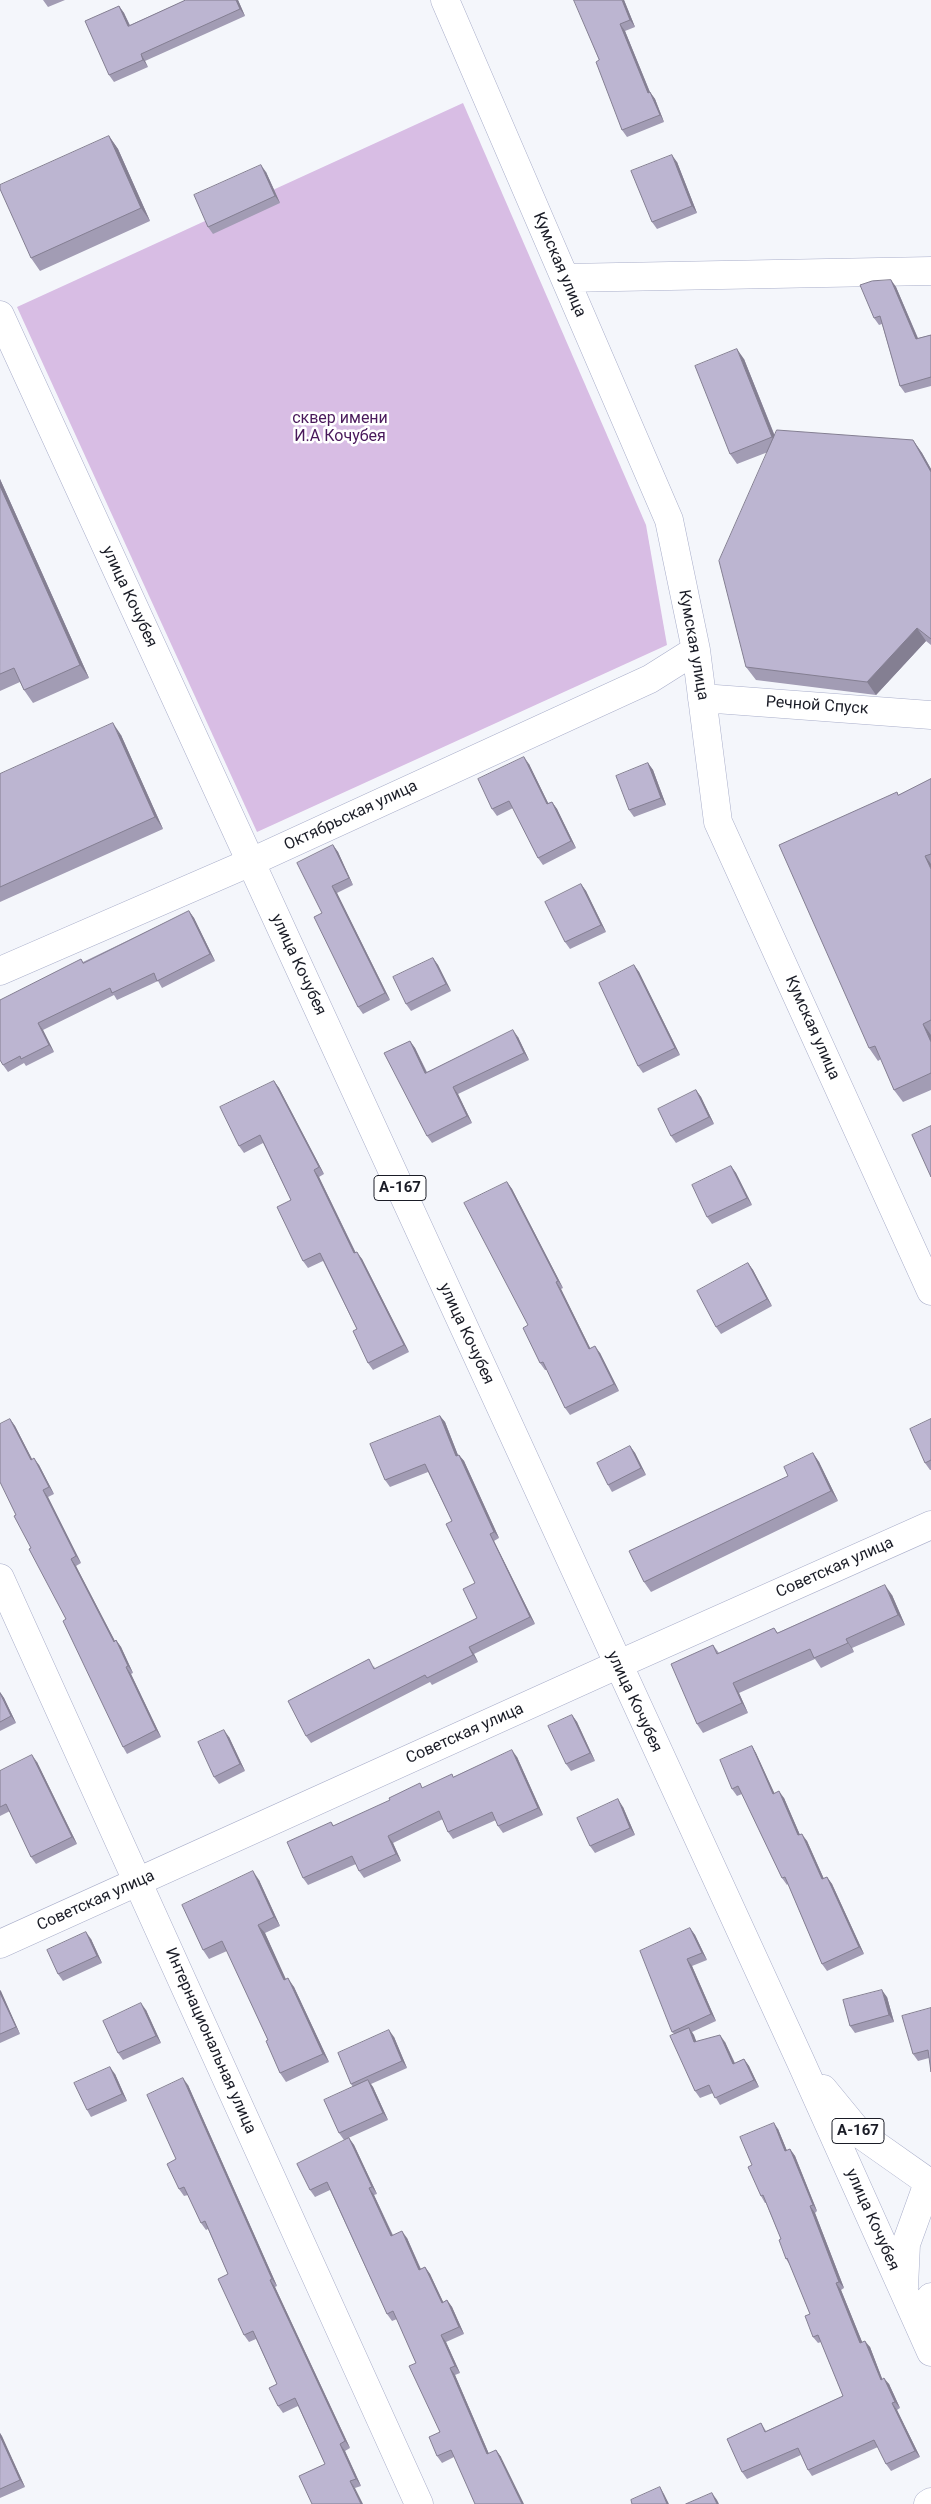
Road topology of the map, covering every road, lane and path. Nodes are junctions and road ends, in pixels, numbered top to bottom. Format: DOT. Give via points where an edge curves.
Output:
graph roads {
  1 [pos="444,0"];
  2 [pos="931,271"];
  3 [pos="565,278"];
  4 [pos="0,316"];
  5 [pos="696,650"];
  6 [pos="702,698"];
  7 [pos="931,715"];
  8 [pos="251,862"];
  9 [pos="0,971"];
  10 [pos="931,1291"];
  11 [pos="931,1525"];
  12 [pos="0,1578"];
  13 [pos="617,1665"];
  14 [pos="138,1882"];
  15 [pos="0,1944"];
  16 [pos="800,2060"];
  17 [pos="929,2184"];
  18 [pos="904,2292"];
  19 [pos="931,2297"];
  20 [pos="929,2347"];
  21 [pos="419,2504"];
  1 -- 3 [label="street, Кумская улица"];
  2 -- 3 [label="street"];
  3 -- 5 [label="street, Кумская улица" via="669,520"];
  4 -- 8 [label="street, улица Кочубея / А-167"];
  5 -- 6 [label="street, Кумская улица"];
  5 -- 8 [label="street, Октябрьская улица" via="650,678"];
  6 -- 7 [label="street, Речной Спуск"];
  6 -- 10 [label="street, Кумская улица" via="718,822"];
  8 -- 9 [label="street, Октябрьская улица"];
  8 -- 13 [label="street, улица Кочубея / А-167"];
  11 -- 13 [label="street, Советская улица"];
  12 -- 14 [label="street, Интернациональная улица"];
  13 -- 14 [label="street, Советская улица"];
  13 -- 16 [label="street, улица Кочубея / А-167"];
  14 -- 15 [label="street, Советская улица"];
  14 -- 21 [label="street, Интернациональная улица"];
  16 -- 17 [label="street, А-167" via="860,2134"];
  16 -- 18 [label="street, улица Кочубея"];
  17 -- 18 [label="street" via="906,2244"];
  18 -- 20 [label="street, улица Кочубея"];
  19 -- 20 [label="street"];
}
